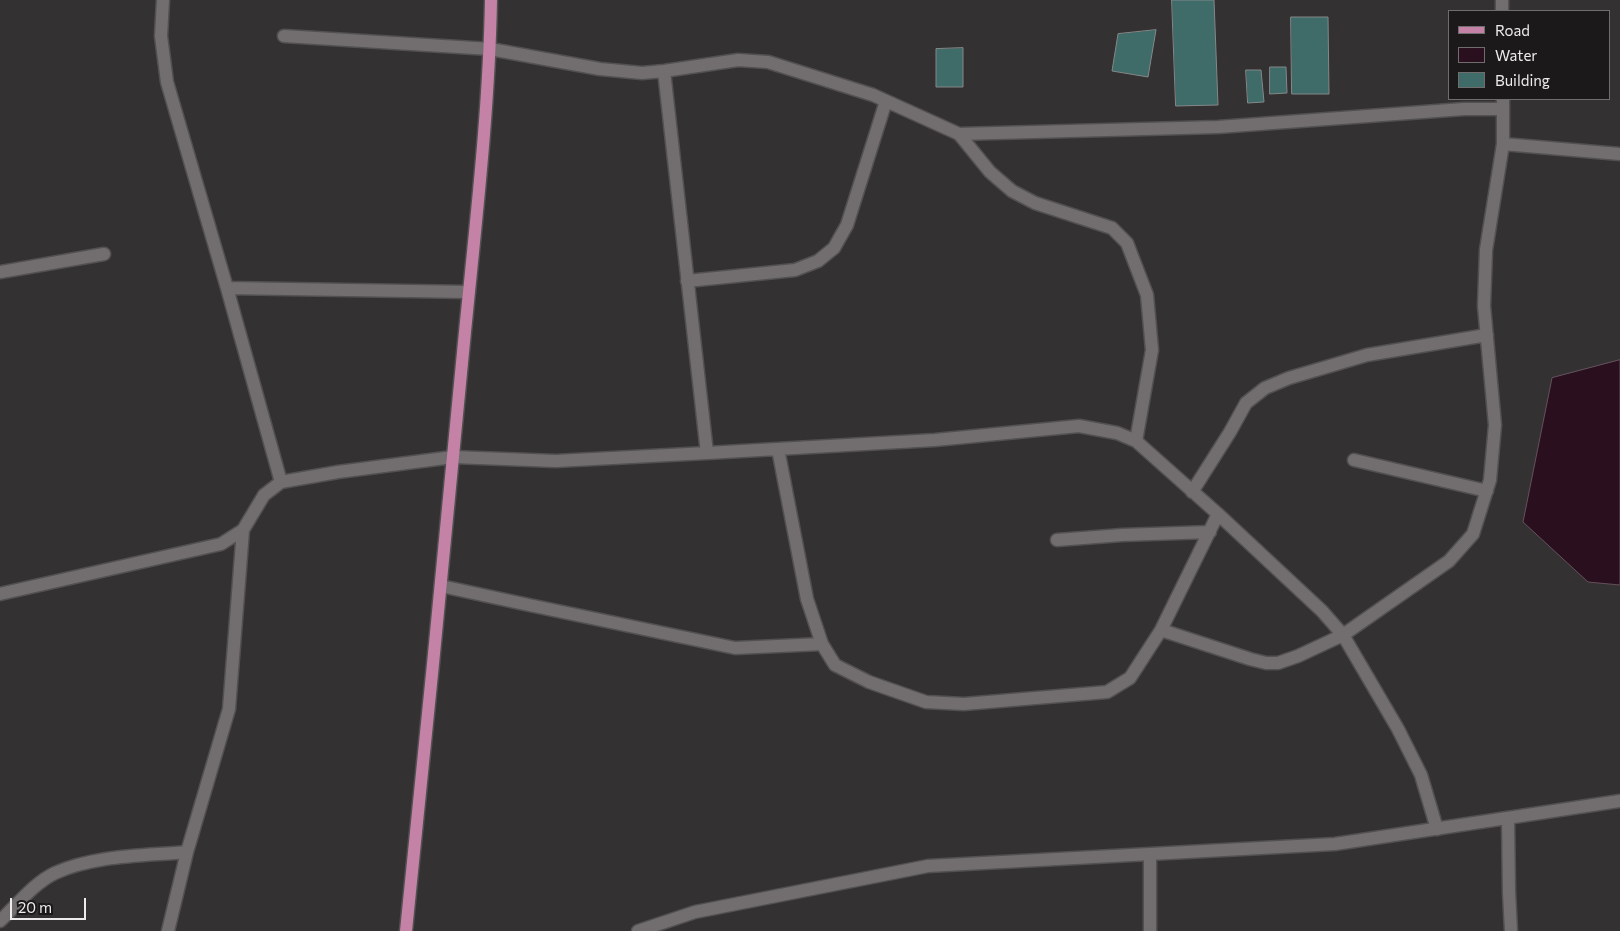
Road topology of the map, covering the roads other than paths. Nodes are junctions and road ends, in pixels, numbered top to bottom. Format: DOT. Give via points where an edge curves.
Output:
graph roads {
  1 [pos="163,0"];
  2 [pos="491,0"];
  3 [pos="284,36"];
  4 [pos="490,49"];
  5 [pos="664,71"];
  6 [pos="886,101"];
  7 [pos="1503,104"];
  8 [pos="959,134"];
  9 [pos="1502,144"];
  10 [pos="1620,154"];
  11 [pos="104,254"];
  12 [pos="0,272"];
  13 [pos="687,281"];
  14 [pos="227,288"];
  15 [pos="469,292"];
  16 [pos="1487,335"];
  17 [pos="1136,441"];
  18 [pos="778,449"];
  19 [pos="707,453"];
  20 [pos="453,457"];
  21 [pos="1354,460"];
  22 [pos="281,482"];
  23 [pos="1487,491"];
  24 [pos="1192,492"];
  25 [pos="1218,514"];
  26 [pos="243,530"];
  27 [pos="1210,532"];
  28 [pos="1057,540"];
  29 [pos="442,586"];
  30 [pos="0,594"];
  31 [pos="1161,630"];
  32 [pos="1343,635"];
  33 [pos="822,644"];
  34 [pos="1620,801"];
  35 [pos="1508,818"];
  36 [pos="1437,829"];
  37 [pos="187,852"];
  38 [pos="1150,855"];
  39 [pos="0,921"];
  40 [pos="644,930"];
  41 [pos="168,931"];
  42 [pos="406,931"];
  43 [pos="1150,931"];
  44 [pos="1511,931"];
  1 -- 14 [label="street" via="161,36 167,82"];
  2 -- 4 [label="main road"];
  3 -- 4 [label="street"];
  4 -- 5 [label="street" via="600,69 642,73"];
  4 -- 15 [label="main road"];
  5 -- 6 [label="street" via="738,60 768,62"];
  5 -- 13 [label="street"];
  6 -- 8 [label="street"];
  6 -- 13 [label="street" via="847,225 834,248 818,261 795,270"];
  7 -- 8 [label="street" via="1218,128"];
  7 -- 9 [label="street"];
  8 -- 17 [label="street" via="990,172 1012,191 1035,204 1112,228 1127,243 1147,295 1152,350"];
  9 -- 10 [label="street"];
  9 -- 16 [label="street" via="1486,250 1484,306"];
  11 -- 12 [label="street"];
  13 -- 19 [label="street"];
  14 -- 15 [label="street"];
  14 -- 22 [label="street"];
  15 -- 20 [label="main road"];
  16 -- 23 [label="street" via="1496,425"];
  16 -- 24 [label="street" via="1367,355 1265,388 1246,403"];
  17 -- 18 [label="street" via="1116,432 1079,426 936,440"];
  17 -- 24 [label="street"];
  18 -- 19 [label="street"];
  18 -- 33 [label="street" via="807,599"];
  19 -- 20 [label="street" via="556,461"];
  20 -- 22 [label="street"];
  20 -- 29 [label="main road"];
  21 -- 23 [label="street"];
  22 -- 26 [label="street" via="264,495"];
  23 -- 32 [label="street" via="1473,534 1449,561"];
  24 -- 25 [label="street"];
  25 -- 27 [label="street"];
  25 -- 32 [label="street" via="1322,611"];
  26 -- 30 [label="street" via="221,544"];
  26 -- 37 [label="street" via="229,709"];
  27 -- 28 [label="street"];
  27 -- 31 [label="street"];
  29 -- 33 [label="street" via="735,648"];
  29 -- 42 [label="main road"];
  31 -- 32 [label="street" via="1266,663 1278,663 1298,656"];
  31 -- 33 [label="street" via="1130,678 1107,692 964,704 926,702 869,682 835,664"];
  32 -- 36 [label="street" via="1421,775"];
  34 -- 35 [label="street"];
  35 -- 36 [label="street"];
  35 -- 44 [label="street"];
  36 -- 38 [label="street" via="1335,844"];
  37 -- 39 [label="street" via="89,861 54,874 34,888"];
  37 -- 41 [label="street"];
  38 -- 40 [label="street" via="928,866 695,912"];
  38 -- 43 [label="street"];
}
